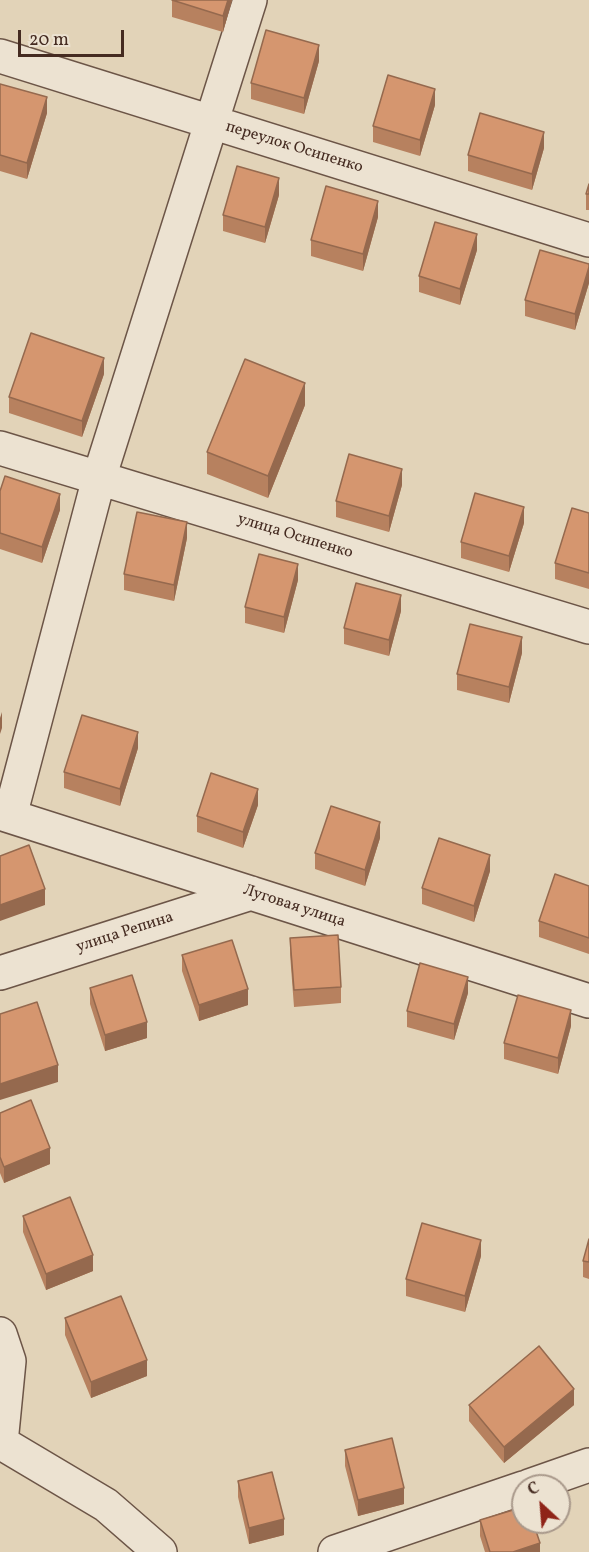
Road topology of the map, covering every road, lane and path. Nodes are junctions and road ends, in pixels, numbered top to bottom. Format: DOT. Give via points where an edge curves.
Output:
graph roads {
  1 [pos="250,0"];
  2 [pos="0,56"];
  3 [pos="213,123"];
  4 [pos="589,240"];
  5 [pos="0,448"];
  6 [pos="99,478"];
  7 [pos="589,627"];
  8 [pos="5,814"];
  9 [pos="251,893"];
  10 [pos="0,973"];
  11 [pos="589,1001"];
  12 [pos="0,1334"];
  13 [pos="1,1443"];
  14 [pos="589,1466"];
  15 [pos="565,1474"];
  16 [pos="511,1492"];
  17 [pos="160,1552"];
  18 [pos="335,1552"];
  1 -- 3 [label="street"];
  2 -- 3 [label="street, переулок Осипенко"];
  3 -- 4 [label="street, переулок Осипенко"];
  3 -- 6 [label="street"];
  5 -- 6 [label="street, улица Осипенко"];
  6 -- 7 [label="street, улица Осипенко"];
  6 -- 8 [label="street"];
  8 -- 9 [label="street, Луговая улица"];
  9 -- 10 [label="street, улица Репина"];
  9 -- 11 [label="street, Луговая улица"];
  12 -- 13 [label="street" via="9,1361"];
  13 -- 17 [label="street" via="106,1505"];
  14 -- 15 [label="street"];
  16 -- 18 [label="street"];
}
